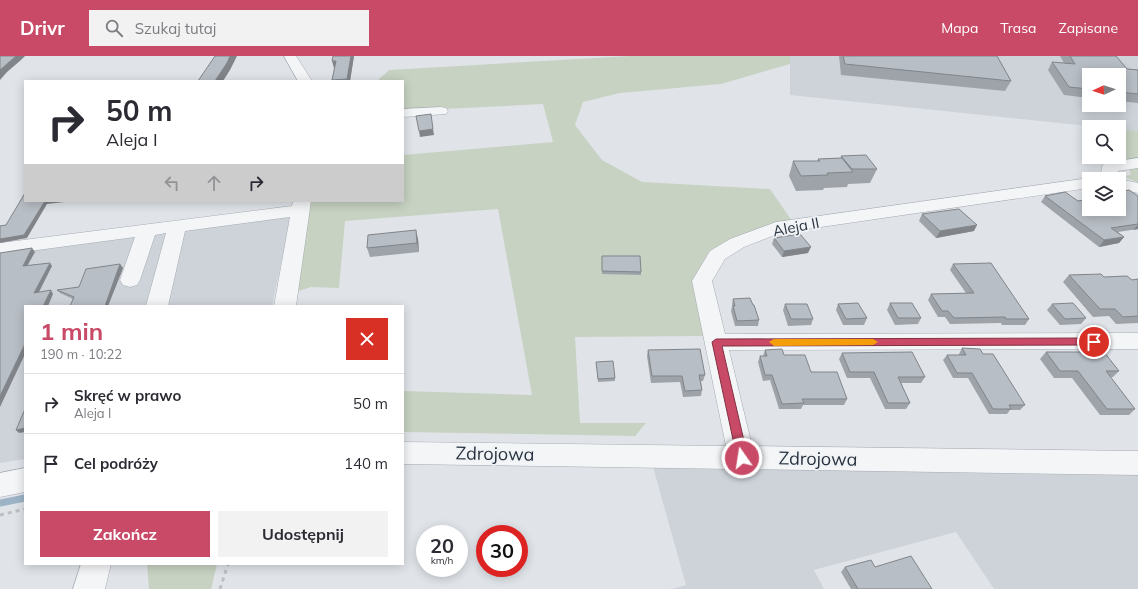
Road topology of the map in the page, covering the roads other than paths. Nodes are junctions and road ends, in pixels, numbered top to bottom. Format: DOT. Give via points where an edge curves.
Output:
graph roads {
  1 [pos="290,56"];
  2 [pos="304,80"];
  3 [pos="441,111"];
  4 [pos="404,113"];
  5 [pos="1138,163"];
  6 [pos="1110,172"];
  7 [pos="1082,184"];
  8 [pos="1126,185"];
  9 [pos="1138,188"];
  10 [pos="301,206"];
  11 [pos="178,226"];
  12 [pos="147,230"];
  13 [pos="0,248"];
  14 [pos="130,280"];
  15 [pos="157,305"];
  16 [pos="285,305"];
  17 [pos="1138,341"];
  18 [pos="716,342"];
  19 [pos="404,453"];
  20 [pos="742,458"];
  21 [pos="1138,463"];
  22 [pos="24,480"];
  23 [pos="0,485"];
  24 [pos="96,565"];
  25 [pos="89,589"];
  1 -- 2 [label="street"];
  3 -- 4 [label="street"];
  5 -- 6 [label="street" via="1110,167"];
  7 -- 18 [label="street, Aleja II" via="776,228 737,243 716,255 702,280"];
  8 -- 9 [label="street"];
  10 -- 11 [label="street"];
  10 -- 16 [label="street"];
  11 -- 12 [label="street"];
  11 -- 15 [label="street"];
  12 -- 13 [label="street"];
  12 -- 14 [label="street"];
  17 -- 18 [label="street"];
  18 -- 20 [label="street, Aleja II"];
  19 -- 20 [label="street, Zdrojowa"];
  20 -- 21 [label="street, Zdrojowa"];
  22 -- 23 [label="street"];
  24 -- 25 [label="street"];
}
